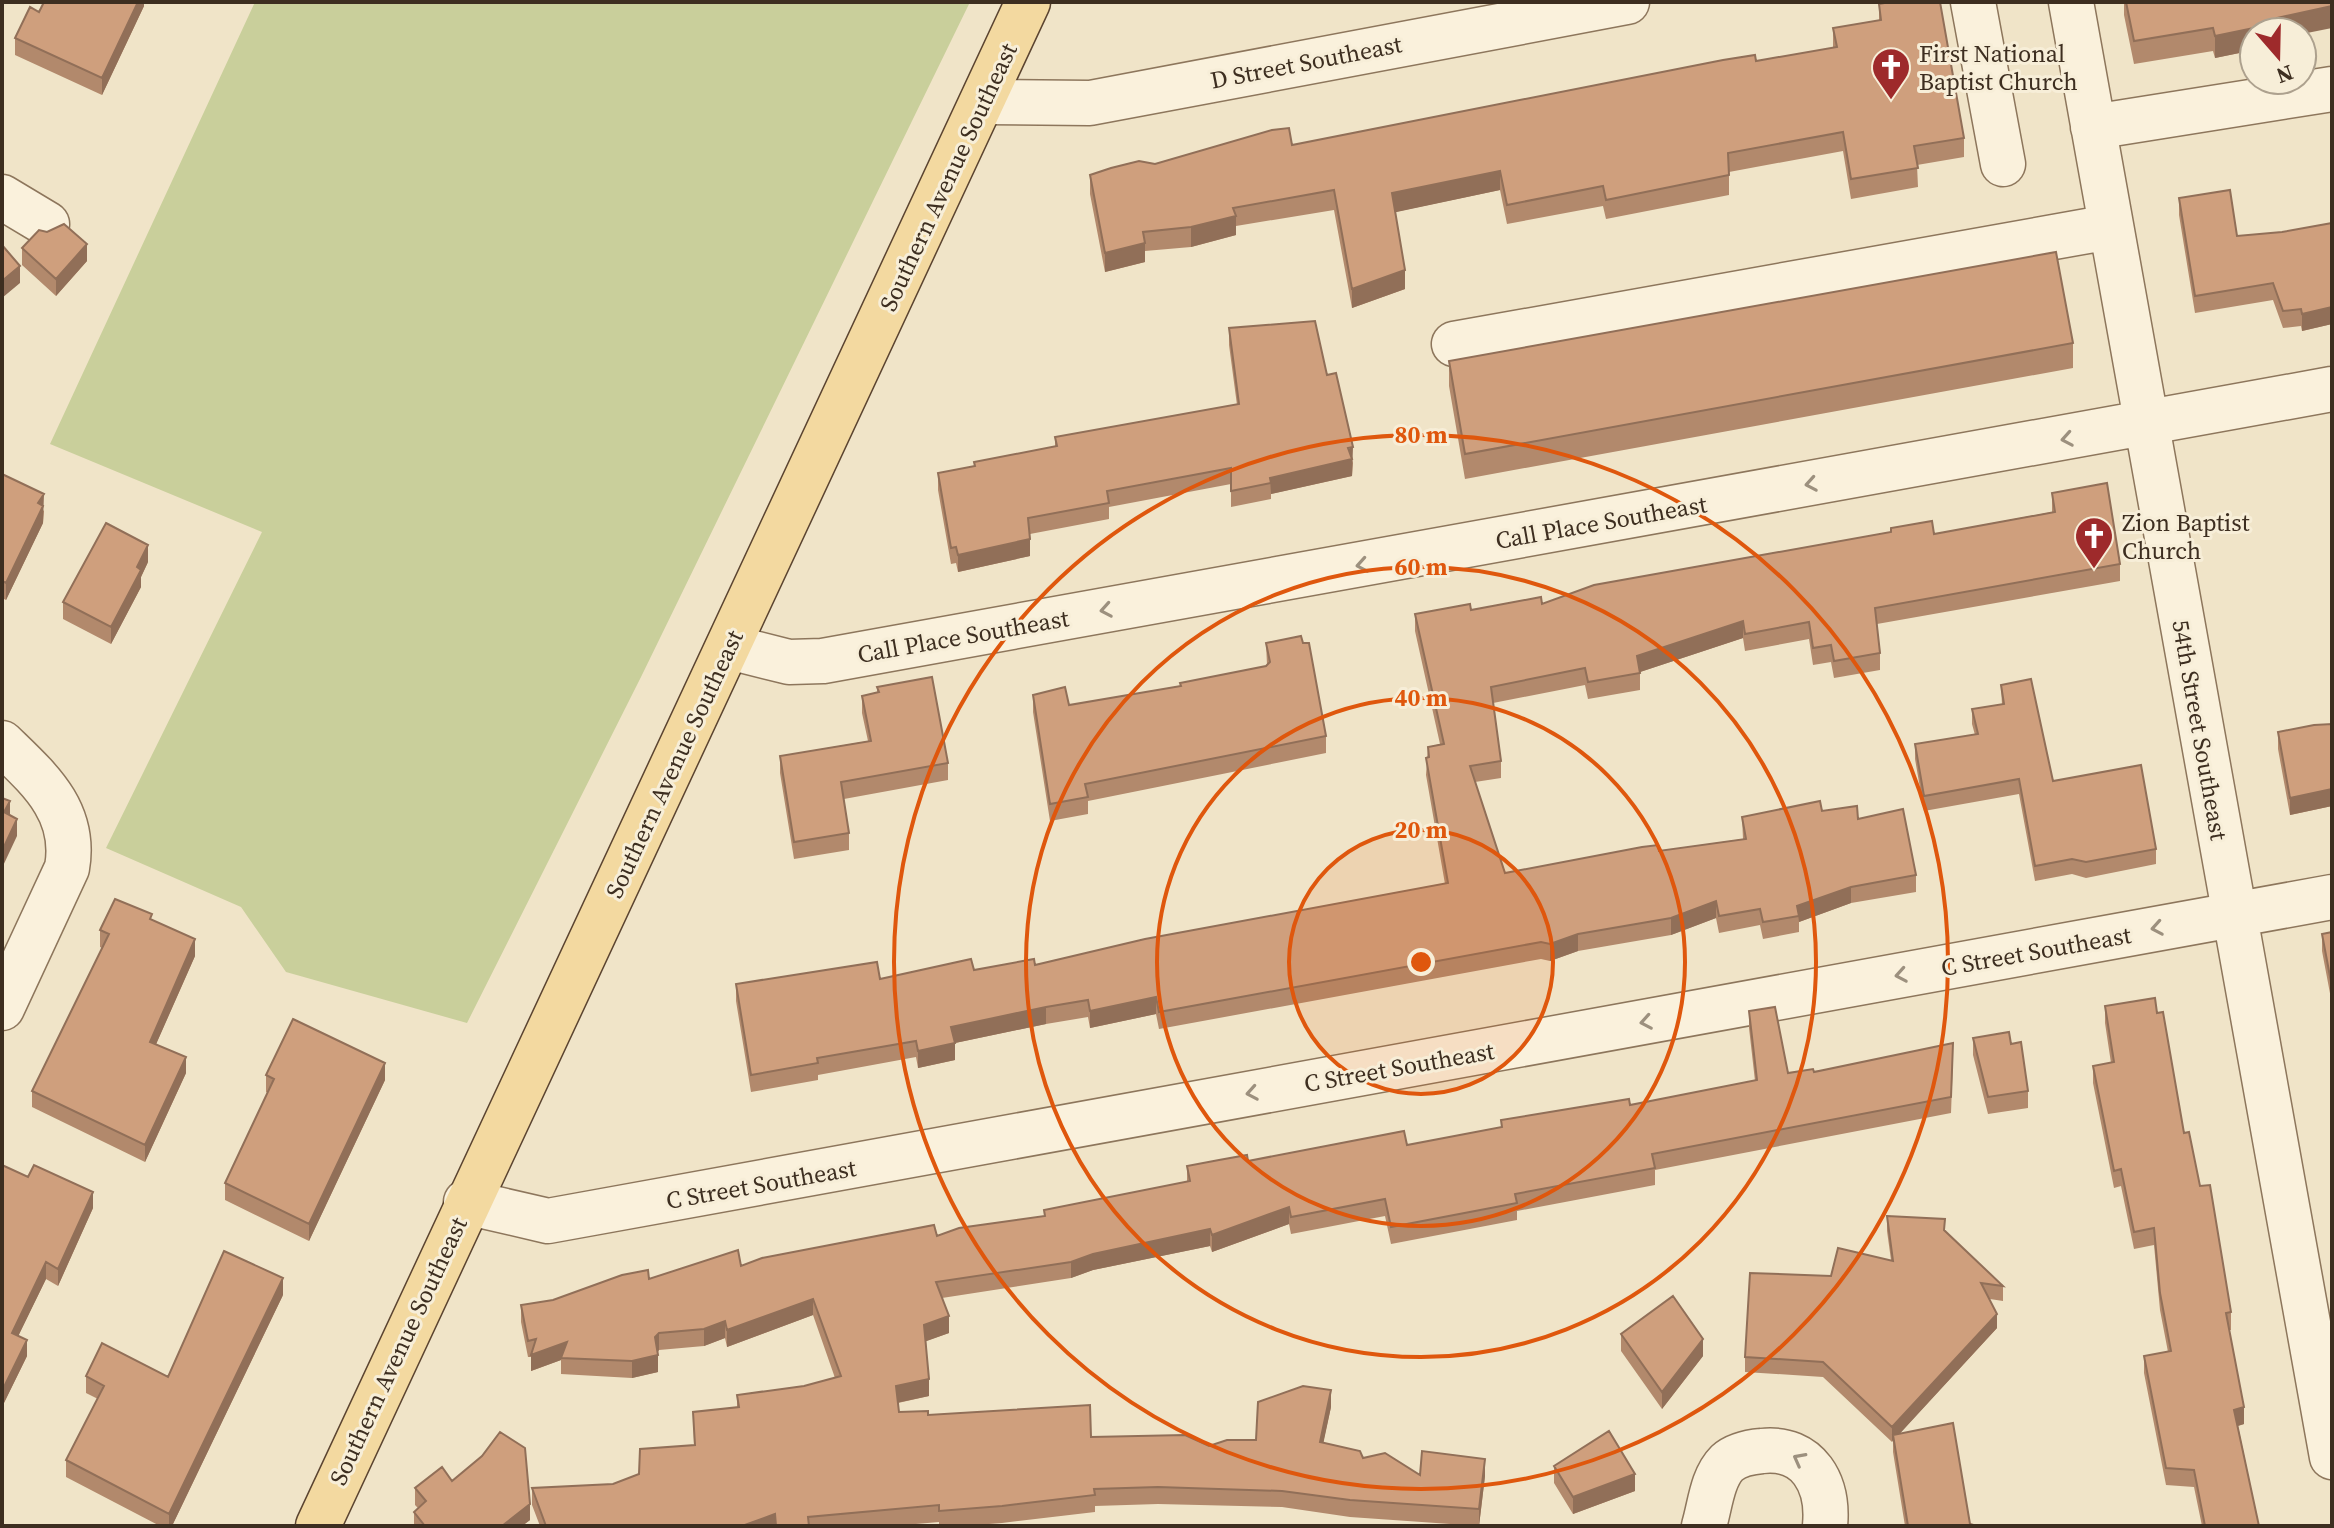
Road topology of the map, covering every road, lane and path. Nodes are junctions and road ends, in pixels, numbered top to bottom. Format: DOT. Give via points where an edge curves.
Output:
graph roads {
  1 [pos="1028,2"];
  2 [pos="1627,2"];
  3 [pos="1973,2"];
  4 [pos="2071,2"];
  5 [pos="2332,89"];
  6 [pos="984,102"];
  7 [pos="2093,127"];
  8 [pos="2003,164"];
  9 [pos="2,197"];
  10 [pos="47,224"];
  11 [pos="2110,227"];
  12 [pos="1454,344"];
  13 [pos="2332,389"];
  14 [pos="2144,425"];
  15 [pos="729,647"];
  16 [pos="2,743"];
  17 [pos="2332,897"];
  18 [pos="2234,914"];
  19 [pos="2,1008"];
  20 [pos="466,1202"];
  21 [pos="2328,1410"];
  22 [pos="2332,1457"];
  23 [pos="318,1526"];
  24 [pos="1704,1526"];
  25 [pos="1825,1526"];
  1 -- 6 [label="main road, Southern Avenue Southeast"];
  2 -- 6 [label="street, D Street Southeast" via="1090,103"];
  3 -- 8 [label="street"];
  4 -- 7 [label="street, 54th Street Southeast"];
  5 -- 7 [label="street"];
  6 -- 15 [label="main road, Southern Avenue Southeast"];
  7 -- 11 [label="street, 54th Street Southeast"];
  9 -- 10 [label="street"];
  11 -- 12 [label="street"];
  11 -- 14 [label="street, 54th Street Southeast"];
  13 -- 14 [label="street, Call Place Southeast"];
  14 -- 15 [label="street, Call Place Southeast, one-way" via="823,661 789,662"];
  14 -- 18 [label="street, 54th Street Southeast"];
  15 -- 20 [label="main road, Southern Avenue Southeast"];
  16 -- 19 [label="street" via="55,798 69,838 67,868"];
  17 -- 18 [label="street, C Street Southeast"];
  18 -- 20 [label="street, C Street Southeast, one-way" via="548,1221"];
  18 -- 21 [label="street, 54th Street Southeast"];
  20 -- 23 [label="main road, Southern Avenue Southeast"];
  21 -- 22 [label="street, 54th Street Southeast"];
  25 -- 24 [label="street, one-way" via="1827,1507 1810,1464 1791,1453 1769,1450 1728,1462 1717,1479"];
}
